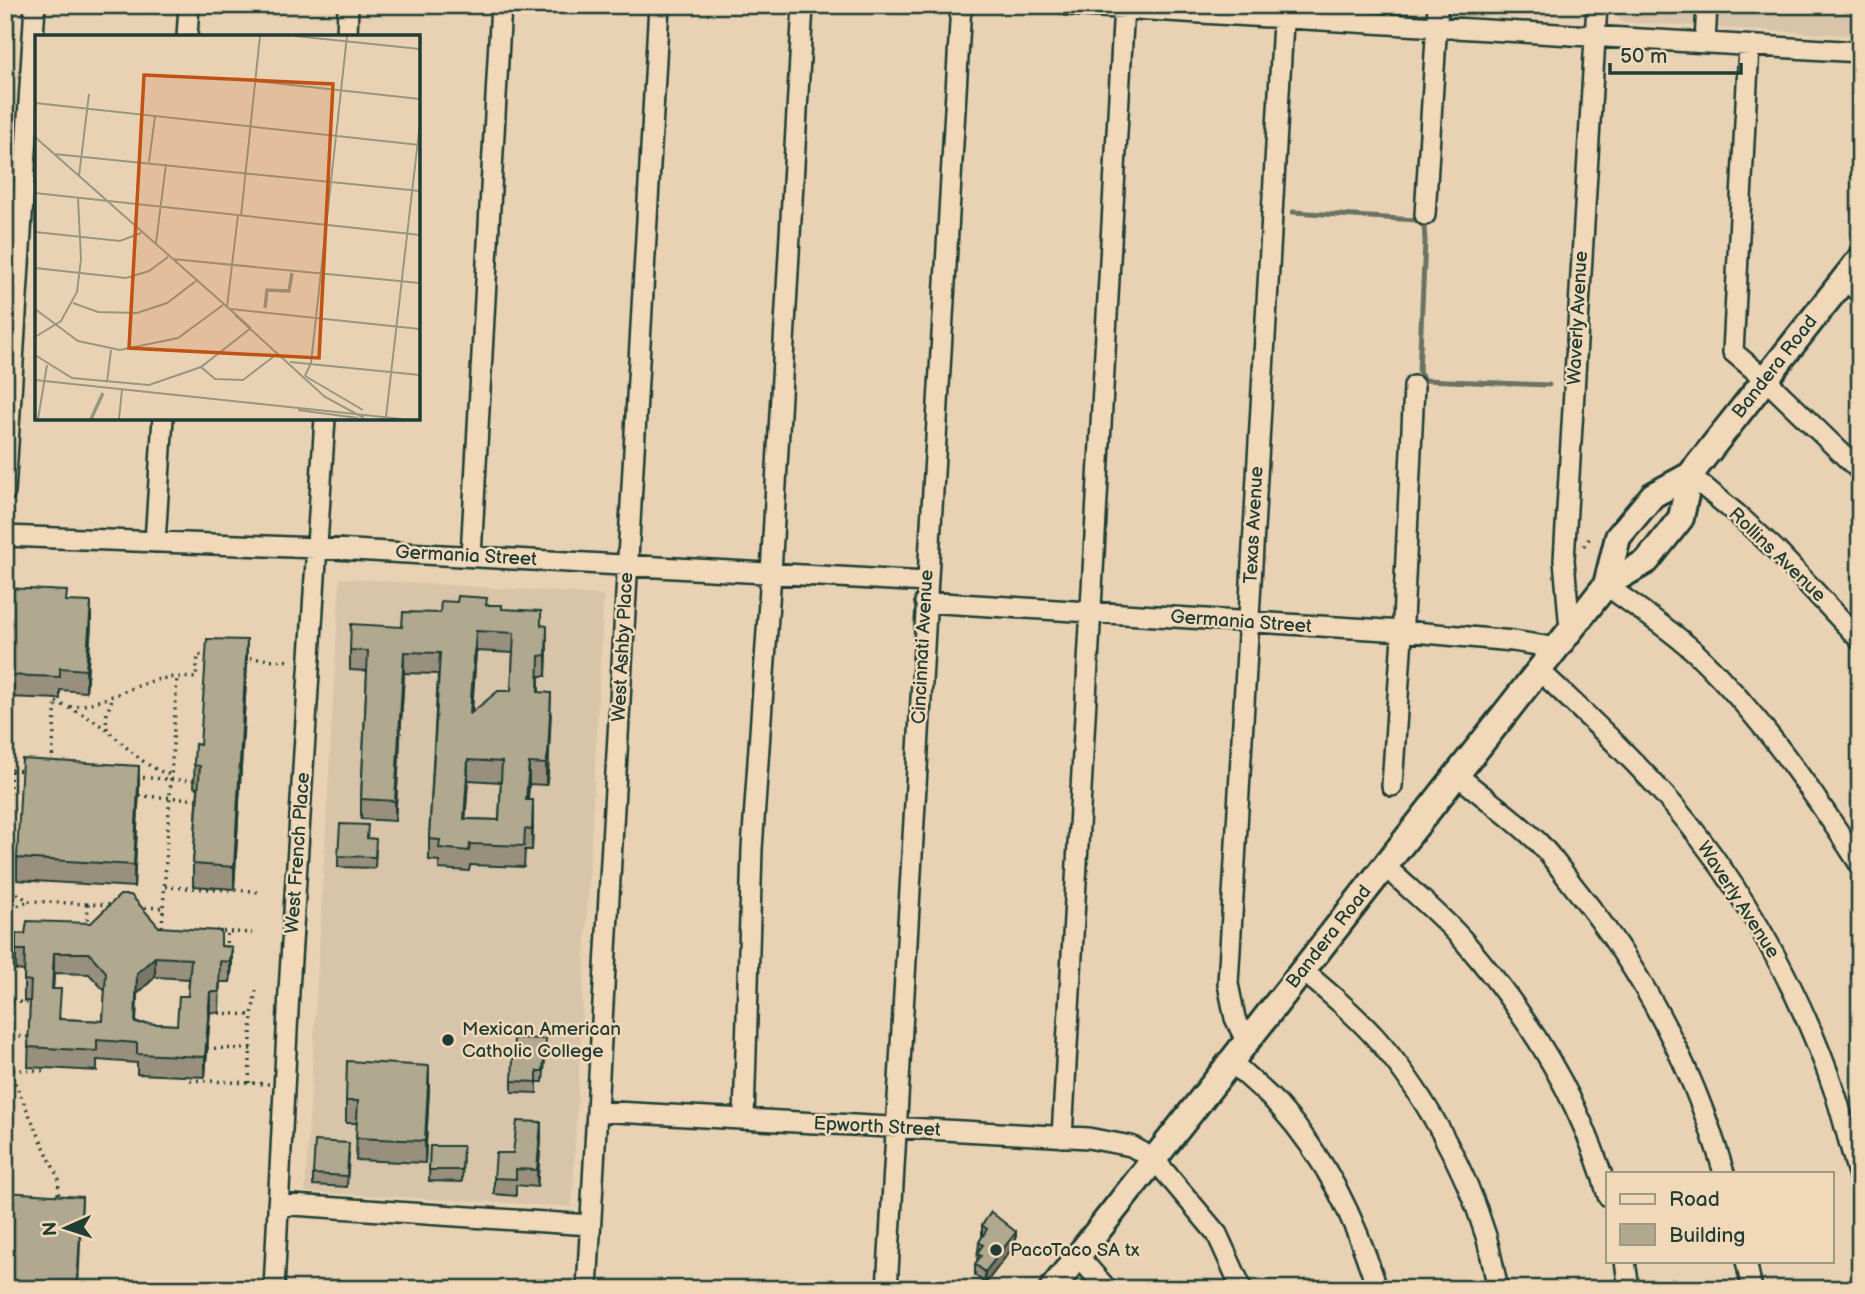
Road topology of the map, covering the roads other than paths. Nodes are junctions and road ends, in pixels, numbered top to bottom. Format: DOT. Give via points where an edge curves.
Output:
graph roads {
  1 [pos="35,5"];
  2 [pos="189,5"];
  3 [pos="348,5"];
  4 [pos="501,5"];
  5 [pos="659,5"];
  6 [pos="803,5"];
  7 [pos="961,5"];
  8 [pos="1067,5"];
  9 [pos="1438,5"];
  10 [pos="1597,5"];
  11 [pos="1707,5"];
  12 [pos="1124,7"];
  13 [pos="1284,11"];
  14 [pos="1436,27"];
  15 [pos="187,35"];
  16 [pos="346,35"];
  17 [pos="1596,37"];
  18 [pos="1705,43"];
  19 [pos="1749,46"];
  20 [pos="1860,52"];
  21 [pos="1425,215"];
  22 [pos="1860,259"];
  23 [pos="1852,286"];
  24 [pos="1765,379"];
  25 [pos="1415,386"];
  26 [pos="163,420"];
  27 [pos="325,420"];
  28 [pos="1860,471"];
  29 [pos="1690,475"];
  30 [pos="5,492"];
  31 [pos="5,536"];
  32 [pos="155,542"];
  33 [pos="317,548"];
  34 [pos="471,556"];
  35 [pos="628,565"];
  36 [pos="771,573"];
  37 [pos="1606,585"];
  38 [pos="926,592"];
  39 [pos="1092,612"];
  40 [pos="1248,623"];
  41 [pos="1403,631"];
  42 [pos="1563,639"];
  43 [pos="1860,640"];
  44 [pos="1539,670"];
  45 [pos="1456,774"];
  46 [pos="1392,786"];
  47 [pos="1860,865"];
  48 [pos="1385,866"];
  49 [pos="1302,970"];
  50 [pos="1246,1041"];
  51 [pos="1231,1061"];
  52 [pos="597,1111"];
  53 [pos="744,1119"];
  54 [pos="897,1128"];
  55 [pos="1062,1137"];
  56 [pos="1154,1159"];
  57 [pos="1724,1172"];
  58 [pos="1860,1180"];
  59 [pos="1606,1191"];
  60 [pos="278,1204"];
  61 [pos="590,1225"];
  62 [pos="1078,1256"];
  63 [pos="1625,1262"];
  64 [pos="1746,1262"];
  65 [pos="274,1289"];
  66 [pos="587,1289"];
  67 [pos="887,1289"];
  68 [pos="1052,1289"];
  69 [pos="1107,1289"];
  70 [pos="1242,1289"];
  71 [pos="1377,1289"];
  72 [pos="1498,1289"];
  73 [pos="1629,1289"];
  74 [pos="1752,1289"];
  1 -- 30 [label="street"];
  2 -- 15 [label="street"];
  3 -- 16 [label="street"];
  4 -- 34 [label="street"];
  5 -- 35 [label="street, West Ashby Place"];
  6 -- 36 [label="street"];
  7 -- 38 [label="street, Cincinnati Avenue"];
  8 -- 12 [label="street"];
  9 -- 14 [label="street"];
  10 -- 17 [label="street, Waverly Avenue"];
  11 -- 18 [label="street"];
  12 -- 13 [label="street"];
  12 -- 39 [label="street"];
  13 -- 14 [label="street"];
  13 -- 40 [label="street, Texas Avenue"];
  14 -- 17 [label="street"];
  14 -- 21 [label="street"];
  17 -- 18 [label="street"];
  17 -- 42 [label="street, Waverly Avenue"];
  18 -- 19 [label="street"];
  19 -- 20 [label="street"];
  19 -- 24 [label="street" via="1733,352"];
  22 -- 23 [label="main road, Bandera Road"];
  23 -- 24 [label="main road, Bandera Road"];
  24 -- 28 [label="street"];
  24 -- 29 [label="main road, Bandera Road"];
  25 -- 41 [label="street"];
  26 -- 32 [label="street"];
  27 -- 33 [label="street, West French Place"];
  29 -- 37 [label="main road, Bandera Road" via="1653,495 1618,537"];
  29 -- 37 [label="main road, Bandera Road" via="1681,518 1647,561"];
  29 -- 43 [label="street, Rollins Avenue" via="1776,550"];
  31 -- 32 [label="street, Germania Street"];
  32 -- 33 [label="street, Germania Street"];
  33 -- 34 [label="street, Germania Street"];
  33 -- 60 [label="street, West French Place"];
  34 -- 35 [label="street, Germania Street"];
  35 -- 36 [label="street, Germania Street"];
  35 -- 52 [label="street, West Ashby Place"];
  36 -- 38 [label="street, Germania Street"];
  36 -- 53 [label="street" via="752,849"];
  37 -- 42 [label="main road, Bandera Road"];
  37 -- 47 [label="street" via="1695,652 1757,719"];
  38 -- 39 [label="street, Germania Street"];
  38 -- 54 [label="street, Cincinnati Avenue"];
  39 -- 40 [label="street, Germania Street"];
  39 -- 55 [label="street"];
  40 -- 41 [label="street, Germania Street"];
  40 -- 50 [label="street, Texas Avenue" via="1228,984 1235,1018"];
  41 -- 42 [label="street, Germania Street" via="1513,641"];
  41 -- 46 [label="street"];
  42 -- 44 [label="main road, Bandera Road"];
  44 -- 45 [label="main road, Bandera Road"];
  44 -- 58 [label="street, Waverly Avenue" via="1674,807 1753,918 1798,1003 1835,1092"];
  45 -- 48 [label="main road, Bandera Road"];
  45 -- 57 [label="street" via="1539,843 1622,949 1684,1062"];
  48 -- 49 [label="main road, Bandera Road"];
  48 -- 59 [label="street" via="1461,938 1507,994 1546,1054 1579,1118"];
  49 -- 50 [label="main road, Bandera Road"];
  49 -- 72 [label="street" via="1375,1037 1445,1140 1486,1236"];
  50 -- 51 [label="main road, Bandera Road"];
  51 -- 56 [label="main road, Bandera Road"];
  51 -- 71 [label="street" via="1278,1105 1331,1176 1353,1219"];
  52 -- 53 [label="street, Epworth Street"];
  52 -- 61 [label="street, West Ashby Place"];
  53 -- 54 [label="street, Epworth Street"];
  54 -- 55 [label="street, Epworth Street"];
  54 -- 67 [label="street, Cincinnati Avenue"];
  55 -- 56 [label="street, Epworth Street" via="1119,1142"];
  56 -- 62 [label="main road, Bandera Road"];
  56 -- 70 [label="street" via="1217,1234"];
  60 -- 61 [label="street"];
  60 -- 65 [label="street, West French Place"];
  61 -- 66 [label="street, West Ashby Place"];
  62 -- 68 [label="main road, Bandera Road"];
  62 -- 69 [label="street"];
  63 -- 73 [label="street"];
  64 -- 74 [label="street"];
}
